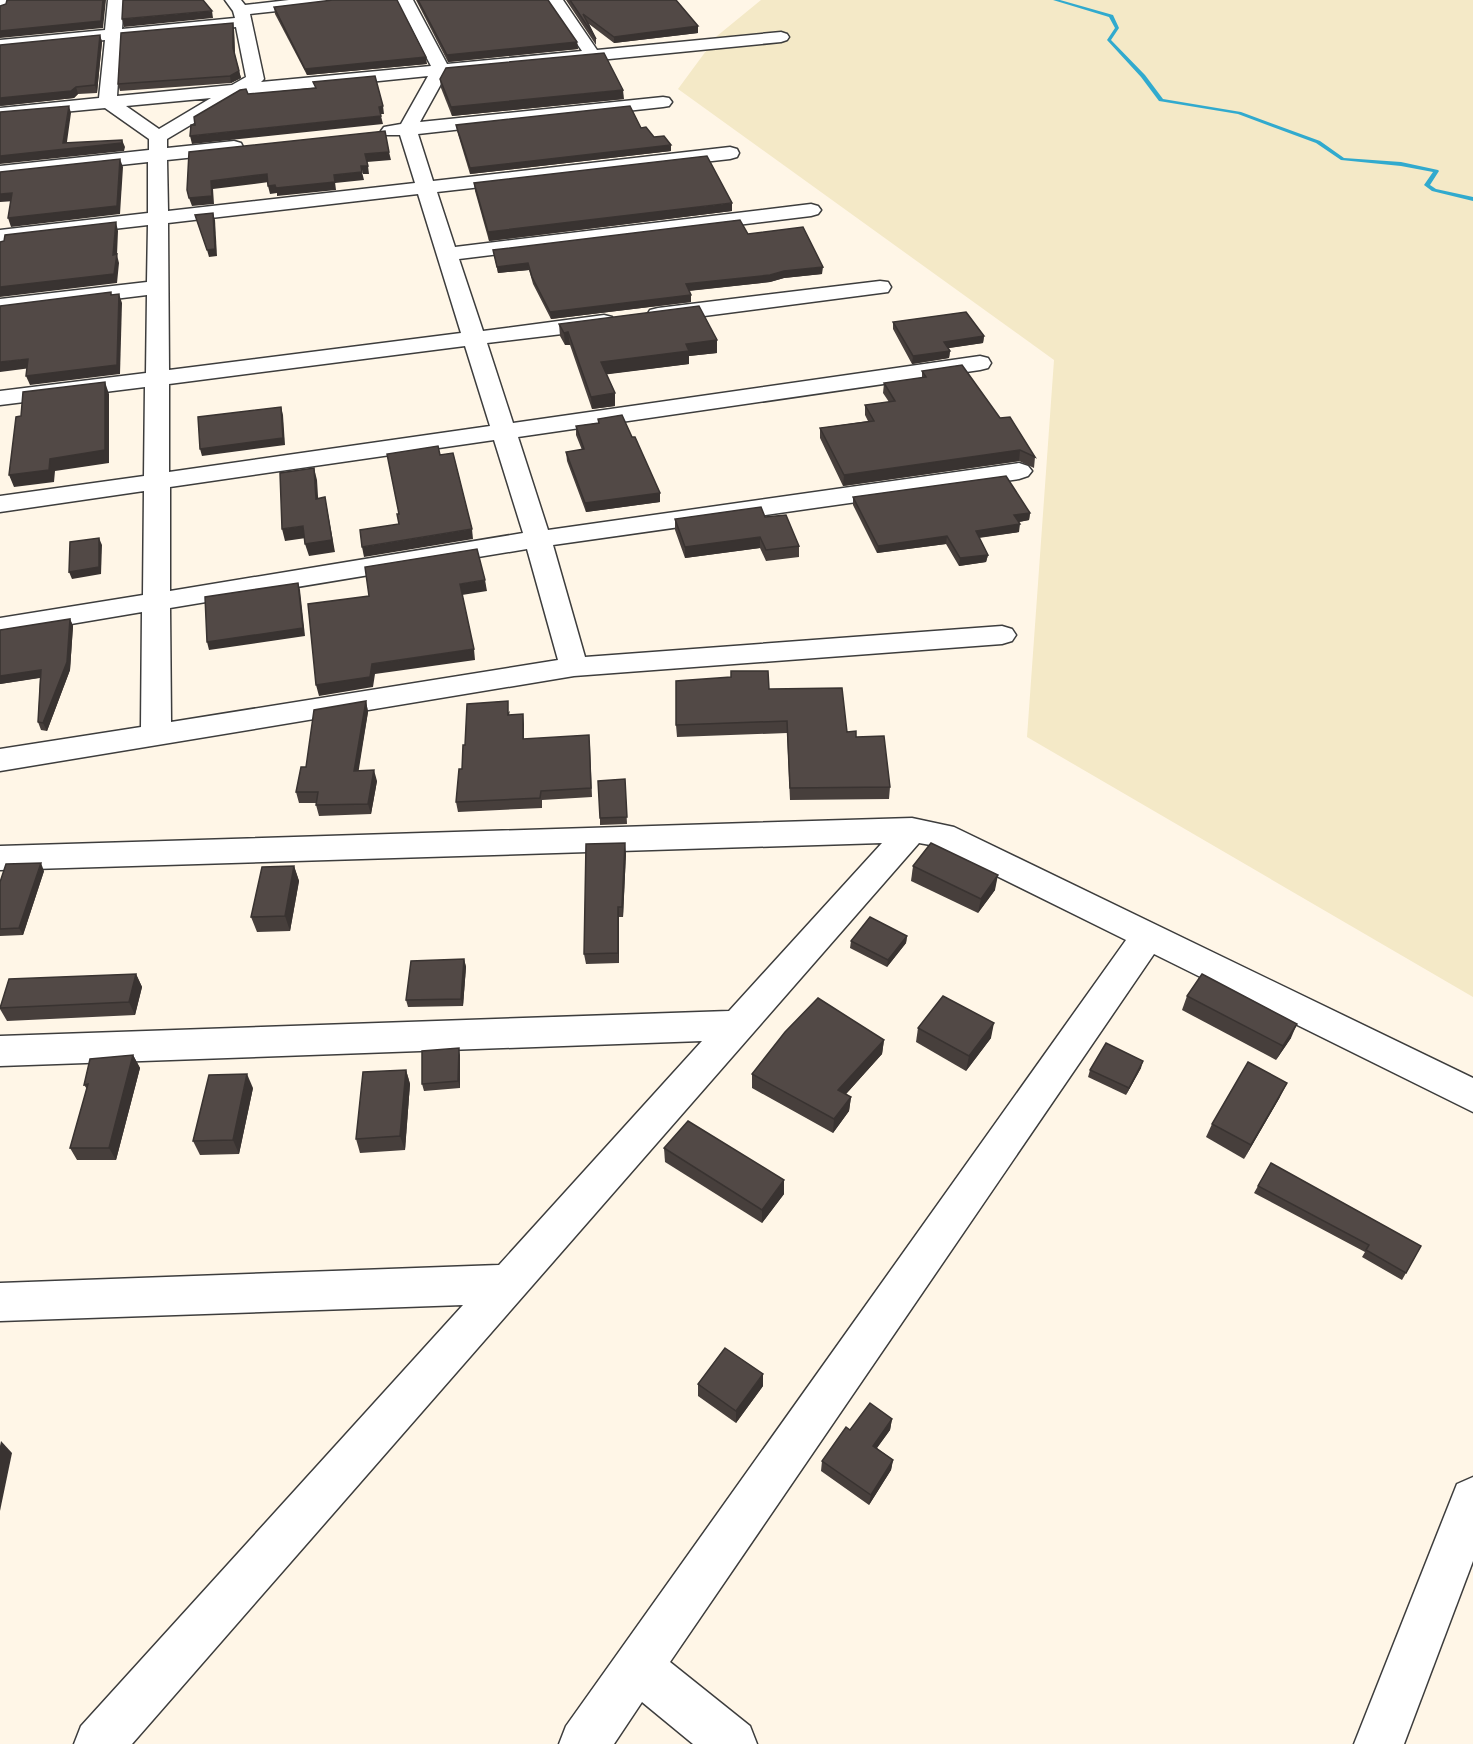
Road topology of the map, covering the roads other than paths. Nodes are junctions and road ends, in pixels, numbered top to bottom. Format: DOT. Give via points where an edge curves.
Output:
graph roads {
  1 [pos="2,0"];
  2 [pos="116,0"];
  3 [pos="333,0"];
  4 [pos="405,0"];
  5 [pos="555,0"];
  6 [pos="0,7"];
  7 [pos="239,11"];
  8 [pos="113,34"];
  9 [pos="780,37"];
  10 [pos="0,45"];
  11 [pos="592,54"];
  12 [pos="441,69"];
  13 [pos="237,89"];
  14 [pos="108,102"];
  15 [pos="663,102"];
  16 [pos="0,113"];
  17 [pos="407,129"];
  18 [pos="372,133"];
  19 [pos="253,145"];
  20 [pos="158,146"];
  21 [pos="730,153"];
  22 [pos="0,172"];
  23 [pos="426,188"];
  24 [pos="811,210"];
  25 [pos="158,218"];
  26 [pos="0,236"];
  27 [pos="447,254"];
  28 [pos="158,287"];
  29 [pos="880,287"];
  30 [pos="0,306"];
  31 [pos="474,338"];
  32 [pos="980,363"];
  33 [pos="157,378"];
  34 [pos="0,398"];
  35 [pos="503,431"];
  36 [pos="1019,471"];
  37 [pos="157,481"];
  38 [pos="0,504"];
  39 [pos="538,539"];
  40 [pos="157,602"];
  41 [pos="0,627"];
  42 [pos="1002,635"];
  43 [pos="574,667"];
  44 [pos="156,734"];
  45 [pos="0,760"];
  46 [pos="912,830"];
  47 [pos="0,858"];
  48 [pos="1149,936"];
  49 [pos="738,1026"];
  50 [pos="0,1051"];
  51 [pos="1473,1096"];
  52 [pos="508,1284"];
  53 [pos="0,1302"];
  54 [pos="1473,1500"];
  55 [pos="638,1667"];
  56 [pos="99,1744"];
  57 [pos="584,1744"];
  58 [pos="732,1744"];
  59 [pos="1379,1744"];
  1 -- 6 [label="street"];
  2 -- 8 [label="street"];
  3 -- 7 [label="street"];
  4 -- 12 [label="street"];
  5 -- 11 [label="street"];
  7 -- 8 [label="street"];
  7 -- 13 [label="street" via="255,79"];
  8 -- 10 [label="street"];
  8 -- 14 [label="street"];
  9 -- 11 [label="street"];
  11 -- 12 [label="street"];
  12 -- 13 [label="street"];
  12 -- 17 [label="street"];
  13 -- 14 [label="street"];
  13 -- 20 [label="street"];
  14 -- 16 [label="street"];
  14 -- 20 [label="street"];
  15 -- 17 [label="street"];
  17 -- 18 [label="street"];
  17 -- 23 [label="street"];
  19 -- 20 [label="street"];
  20 -- 22 [label="street"];
  20 -- 25 [label="street"];
  21 -- 23 [label="street"];
  23 -- 25 [label="street"];
  23 -- 27 [label="street"];
  24 -- 27 [label="street"];
  25 -- 26 [label="street"];
  25 -- 28 [label="street"];
  27 -- 31 [label="street"];
  28 -- 30 [label="street"];
  28 -- 33 [label="street"];
  29 -- 31 [label="street"];
  31 -- 33 [label="street"];
  31 -- 35 [label="street"];
  32 -- 35 [label="street"];
  33 -- 34 [label="street"];
  33 -- 37 [label="street"];
  35 -- 37 [label="street"];
  35 -- 39 [label="street"];
  36 -- 39 [label="street"];
  37 -- 38 [label="street"];
  37 -- 40 [label="street"];
  39 -- 40 [label="street"];
  39 -- 43 [label="street"];
  40 -- 41 [label="street"];
  40 -- 44 [label="street"];
  42 -- 43 [label="street"];
  43 -- 44 [label="street"];
  44 -- 45 [label="street"];
  46 -- 47 [label="street"];
  46 -- 48 [label="street" via="943,834"];
  46 -- 49 [label="street"];
  48 -- 51 [label="street"];
  48 -- 55 [label="street"];
  49 -- 50 [label="street"];
  49 -- 52 [label="street"];
  52 -- 53 [label="street"];
  52 -- 56 [label="street"];
  54 -- 59 [label="street"];
  55 -- 57 [label="street"];
  55 -- 58 [label="street"];
}
